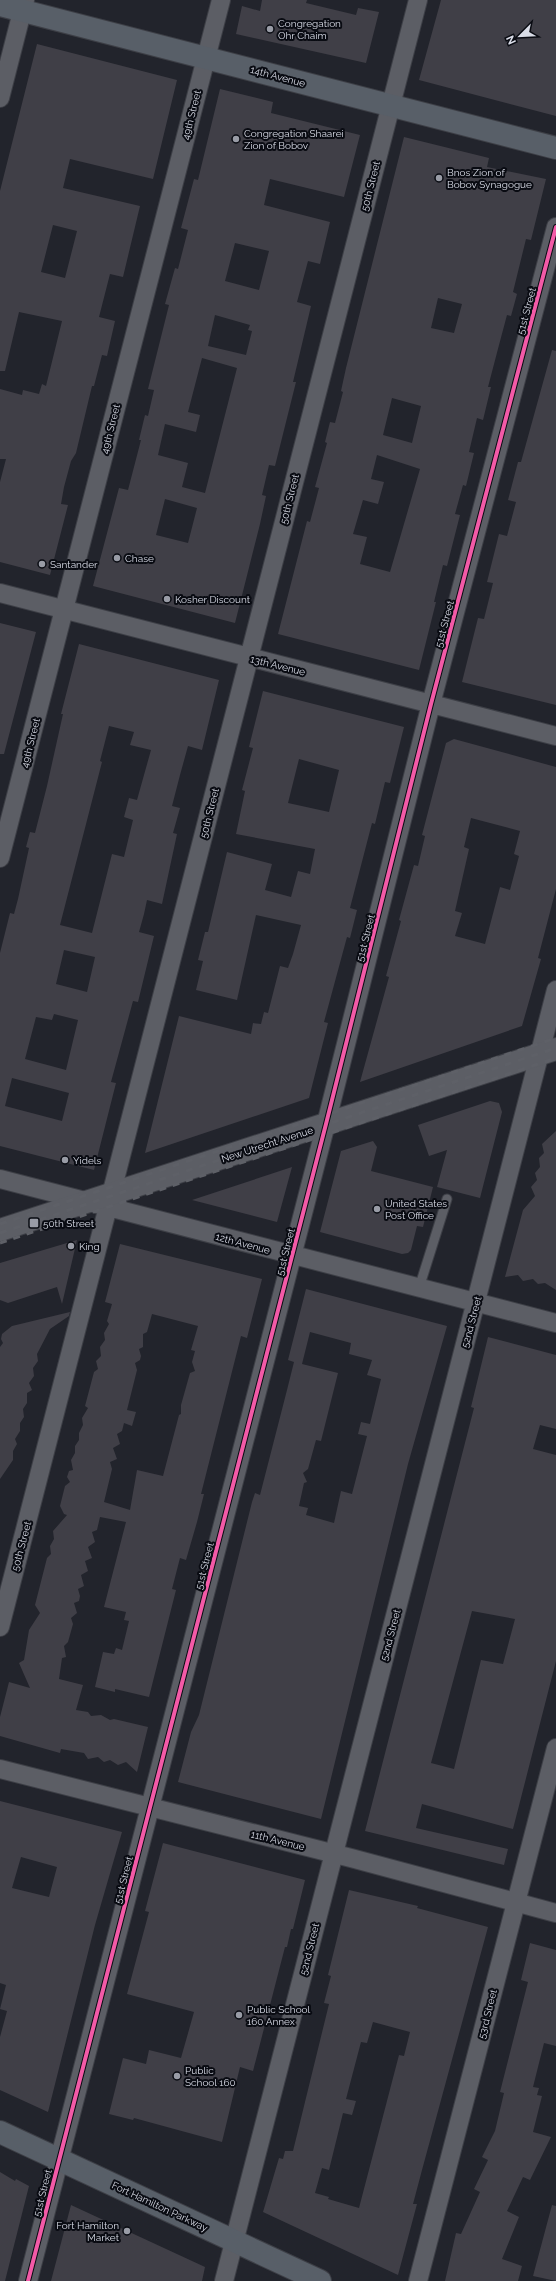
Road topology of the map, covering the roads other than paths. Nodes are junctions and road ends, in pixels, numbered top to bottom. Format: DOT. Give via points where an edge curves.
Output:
graph roads {
  1 [pos="221,0"];
  2 [pos="418,0"];
  3 [pos="0,5"];
  4 [pos="24,6"];
  5 [pos="206,58"];
  6 [pos="0,98"];
  7 [pos="390,105"];
  8 [pos="556,148"];
  9 [pos="556,227"];
  10 [pos="0,593"];
  11 [pos="64,610"];
  12 [pos="249,657"];
  13 [pos="432,704"];
  14 [pos="556,736"];
  15 [pos="0,858"];
  16 [pos="556,990"];
  17 [pos="548,1052"];
  18 [pos="326,1124"];
  19 [pos="0,1179"];
  20 [pos="447,1199"];
  21 [pos="110,1200"];
  22 [pos="87,1201"];
  23 [pos="0,1230"];
  24 [pos="292,1256"];
  25 [pos="419,1288"];
  26 [pos="476,1303"];
  27 [pos="556,1323"];
  28 [pos="0,1627"];
  29 [pos="556,1748"];
  30 [pos="0,1769"];
  31 [pos="150,1807"];
  32 [pos="334,1854"];
  33 [pos="515,1904"];
  34 [pos="556,1914"];
  35 [pos="0,2132"];
  36 [pos="59,2159"];
  37 [pos="235,2240"];
  38 [pos="28,2281"];
  39 [pos="224,2281"];
  40 [pos="320,2281"];
  41 [pos="418,2281"];
  1 -- 5 [label="street, 49th Street"];
  2 -- 7 [label="street, 50th Street"];
  3 -- 4 [label="main road, 14th Avenue"];
  4 -- 5 [label="main road, 14th Avenue"];
  4 -- 6 [label="street"];
  5 -- 7 [label="main road, 14th Avenue"];
  5 -- 11 [label="street, 49th Street"];
  7 -- 8 [label="main road, 14th Avenue"];
  7 -- 12 [label="street, 50th Street"];
  9 -- 13 [label="street, 51st Street"];
  10 -- 11 [label="street, 13th Avenue"];
  11 -- 12 [label="street, 13th Avenue"];
  11 -- 15 [label="street, 49th Street"];
  12 -- 13 [label="street, 13th Avenue"];
  12 -- 21 [label="street, 50th Street"];
  13 -- 14 [label="street, 13th Avenue"];
  13 -- 18 [label="street, 51st Street"];
  16 -- 17 [label="street, 52nd Street"];
  17 -- 18 [label="street, New Utrecht Avenue"];
  17 -- 26 [label="street, 52nd Street"];
  18 -- 21 [label="street, New Utrecht Avenue"];
  18 -- 24 [label="street, 51st Street"];
  19 -- 22 [label="street"];
  20 -- 25 [label="lane"];
  21 -- 22 [label="street, New Utrecht Avenue"];
  21 -- 24 [label="street, 12th Avenue"];
  21 -- 28 [label="street, 50th Street"];
  22 -- 23 [label="street, New Utrecht Avenue"];
  24 -- 25 [label="street, 12th Avenue"];
  24 -- 31 [label="street, 51st Street"];
  25 -- 26 [label="street, 12th Avenue"];
  26 -- 27 [label="street, 12th Avenue"];
  26 -- 32 [label="street, 52nd Street"];
  29 -- 33 [label="street, 53rd Street"];
  30 -- 31 [label="street, 11th Avenue"];
  31 -- 32 [label="street, 11th Avenue"];
  31 -- 36 [label="street, 51st Street"];
  32 -- 33 [label="street, 11th Avenue"];
  32 -- 37 [label="street, 52nd Street"];
  33 -- 34 [label="street, 11th Avenue"];
  33 -- 41 [label="street, 53rd Street"];
  35 -- 36 [label="main road, Fort Hamilton Parkway"];
  36 -- 37 [label="main road, Fort Hamilton Parkway"];
  36 -- 38 [label="street, 51st Street"];
  37 -- 39 [label="street, 52nd Street"];
  37 -- 40 [label="main road, Fort Hamilton Parkway"];
}
